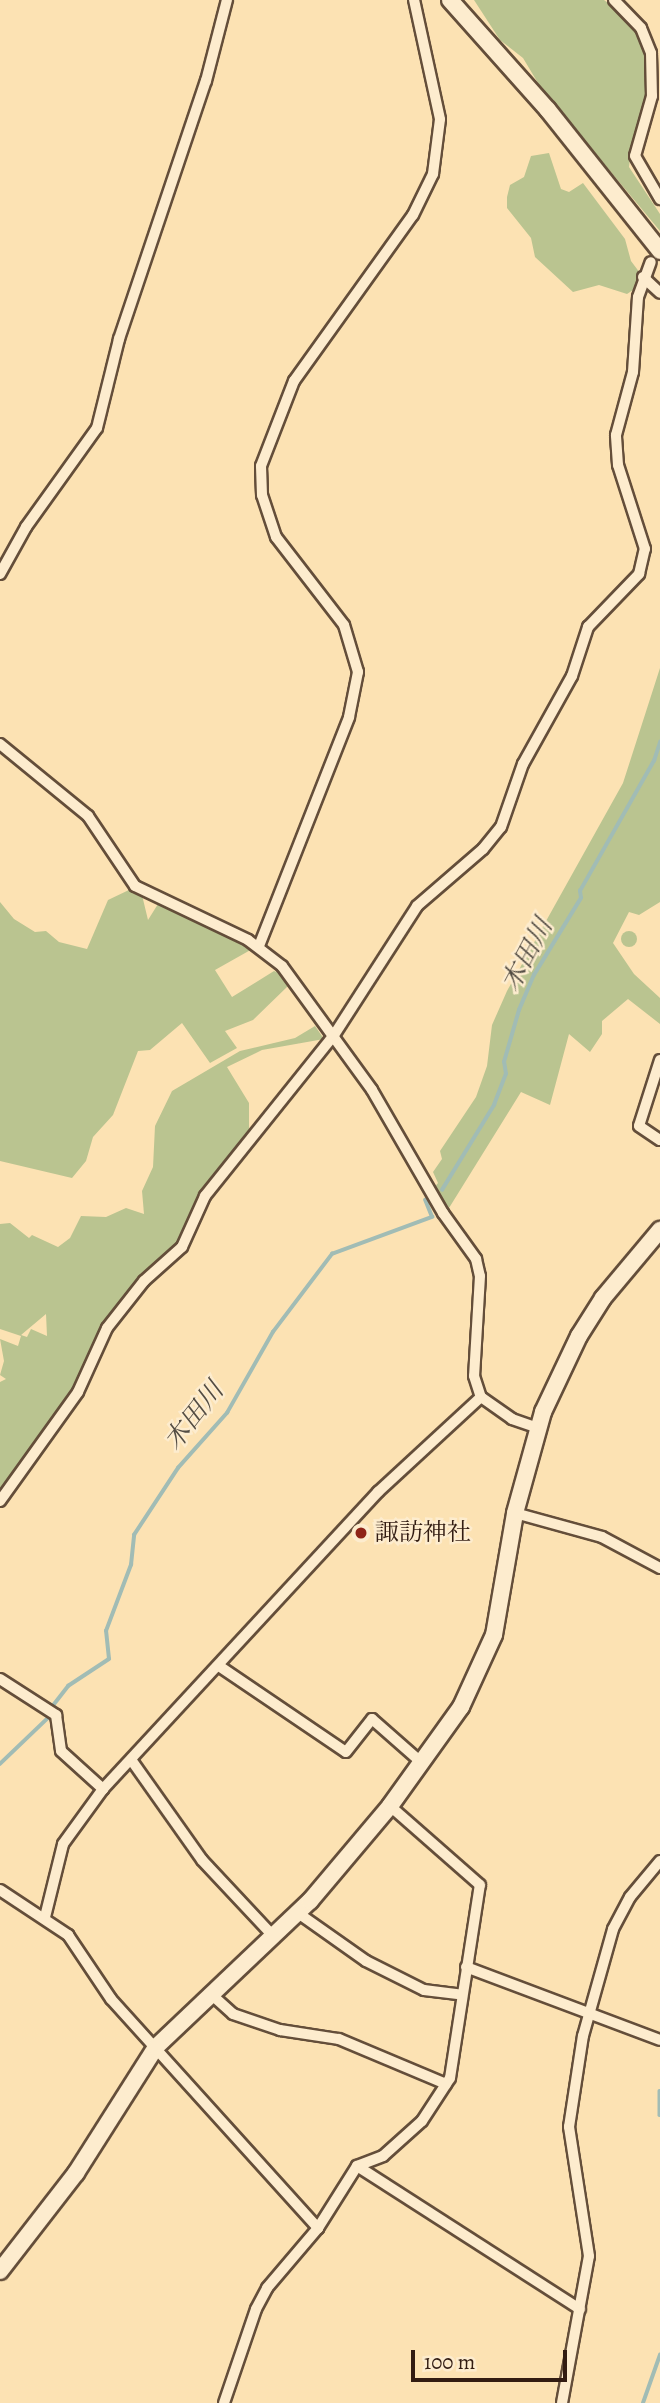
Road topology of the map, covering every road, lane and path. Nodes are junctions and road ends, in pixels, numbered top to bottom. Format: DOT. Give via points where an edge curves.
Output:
graph roads {
  1 [pos="227,0"];
  2 [pos="414,0"];
  3 [pos="450,0"];
  4 [pos="614,0"];
  5 [pos="660,200"];
  6 [pos="656,256"];
  7 [pos="643,277"];
  8 [pos="660,293"];
  9 [pos="0,574"];
  10 [pos="0,744"];
  11 [pos="259,946"];
  12 [pos="334,1035"];
  13 [pos="660,1060"];
  14 [pos="660,1140"];
  15 [pos="660,1230"];
  16 [pos="481,1397"];
  17 [pos="538,1428"];
  18 [pos="0,1501"];
  19 [pos="515,1513"];
  20 [pos="660,1568"];
  21 [pos="219,1666"];
  22 [pos="0,1679"];
  23 [pos="132,1761"];
  24 [pos="422,1763"];
  25 [pos="103,1789"];
  26 [pos="390,1806"];
  27 [pos="660,1861"];
  28 [pos="0,1890"];
  29 [pos="298,1913"];
  30 [pos="45,1917"];
  31 [pos="274,1937"];
  32 [pos="466,1967"];
  33 [pos="212,1995"];
  34 [pos="462,1995"];
  35 [pos="589,2016"];
  36 [pos="660,2040"];
  37 [pos="156,2047"];
  38 [pos="446,2084"];
  39 [pos="357,2166"];
  40 [pos="318,2228"];
  41 [pos="0,2271"];
  42 [pos="580,2309"];
  43 [pos="224,2403"];
  44 [pos="562,2403"];
  1 -- 9 [label="street" via="206,81 120,339 97,428 26,527"];
  2 -- 11 [label="street" via="440,119 433,174 413,215 294,381 261,466 262,495 276,537 344,625 358,671 349,717"];
  3 -- 6 [label="street" via="548,110"];
  4 -- 5 [label="street" via="641,28 651,53 654,85 635,156"];
  6 -- 7 [label="street"];
  7 -- 8 [label="street"];
  7 -- 12 [label="street" via="633,372 615,450 645,549 643,566 588,627 572,676 523,764 501,827 483,849 417,906"];
  10 -- 11 [label="street" via="88,816 135,886"];
  11 -- 12 [label="street" via="282,966"];
  12 -- 16 [label="street" via="476,1259 480,1276 474,1376"];
  12 -- 18 [label="street" via="205,1196 182,1247 144,1281 112,1321 78,1392"];
  13 -- 14 [label="street" via="639,1126"];
  15 -- 17 [label="street" via="603,1298 579,1336"];
  16 -- 17 [label="street" via="512,1419"];
  16 -- 21 [label="street" via="378,1492"];
  17 -- 19 [label="street"];
  19 -- 20 [label="street" via="602,1537"];
  19 -- 24 [label="street" via="503,1598 485,1662"];
  21 -- 23 [label="street"];
  21 -- 24 [label="street" via="345,1752 372,1719"];
  22 -- 25 [label="street" via="56,1716 61,1751"];
  23 -- 25 [label="street"];
  23 -- 31 [label="street" via="202,1860"];
  24 -- 26 [label="street"];
  25 -- 30 [label="street" via="63,1844"];
  26 -- 29 [label="street"];
  26 -- 32 [label="street" via="477,1879 480,1896"];
  27 -- 35 [label="street" via="618,1918"];
  28 -- 30 [label="street"];
  29 -- 31 [label="street"];
  29 -- 34 [label="street" via="366,1961 424,1990"];
  30 -- 37 [label="street" via="68,1935 111,1998"];
  31 -- 33 [label="street"];
  32 -- 34 [label="street"];
  32 -- 35 [label="street"];
  33 -- 37 [label="street"];
  33 -- 38 [label="street" via="233,2014 280,2030 339,2039"];
  34 -- 38 [label="street"];
  35 -- 36 [label="street"];
  35 -- 42 [label="street" via="569,2127 588,2227 589,2256"];
  37 -- 40 [label="street"];
  37 -- 41 [label="street" via="76,2173"];
  38 -- 39 [label="street" via="422,2121 383,2157"];
  39 -- 40 [label="street"];
  39 -- 42 [label="street"];
  40 -- 43 [label="street" via="256,2308"];
  42 -- 44 [label="street"];
}
